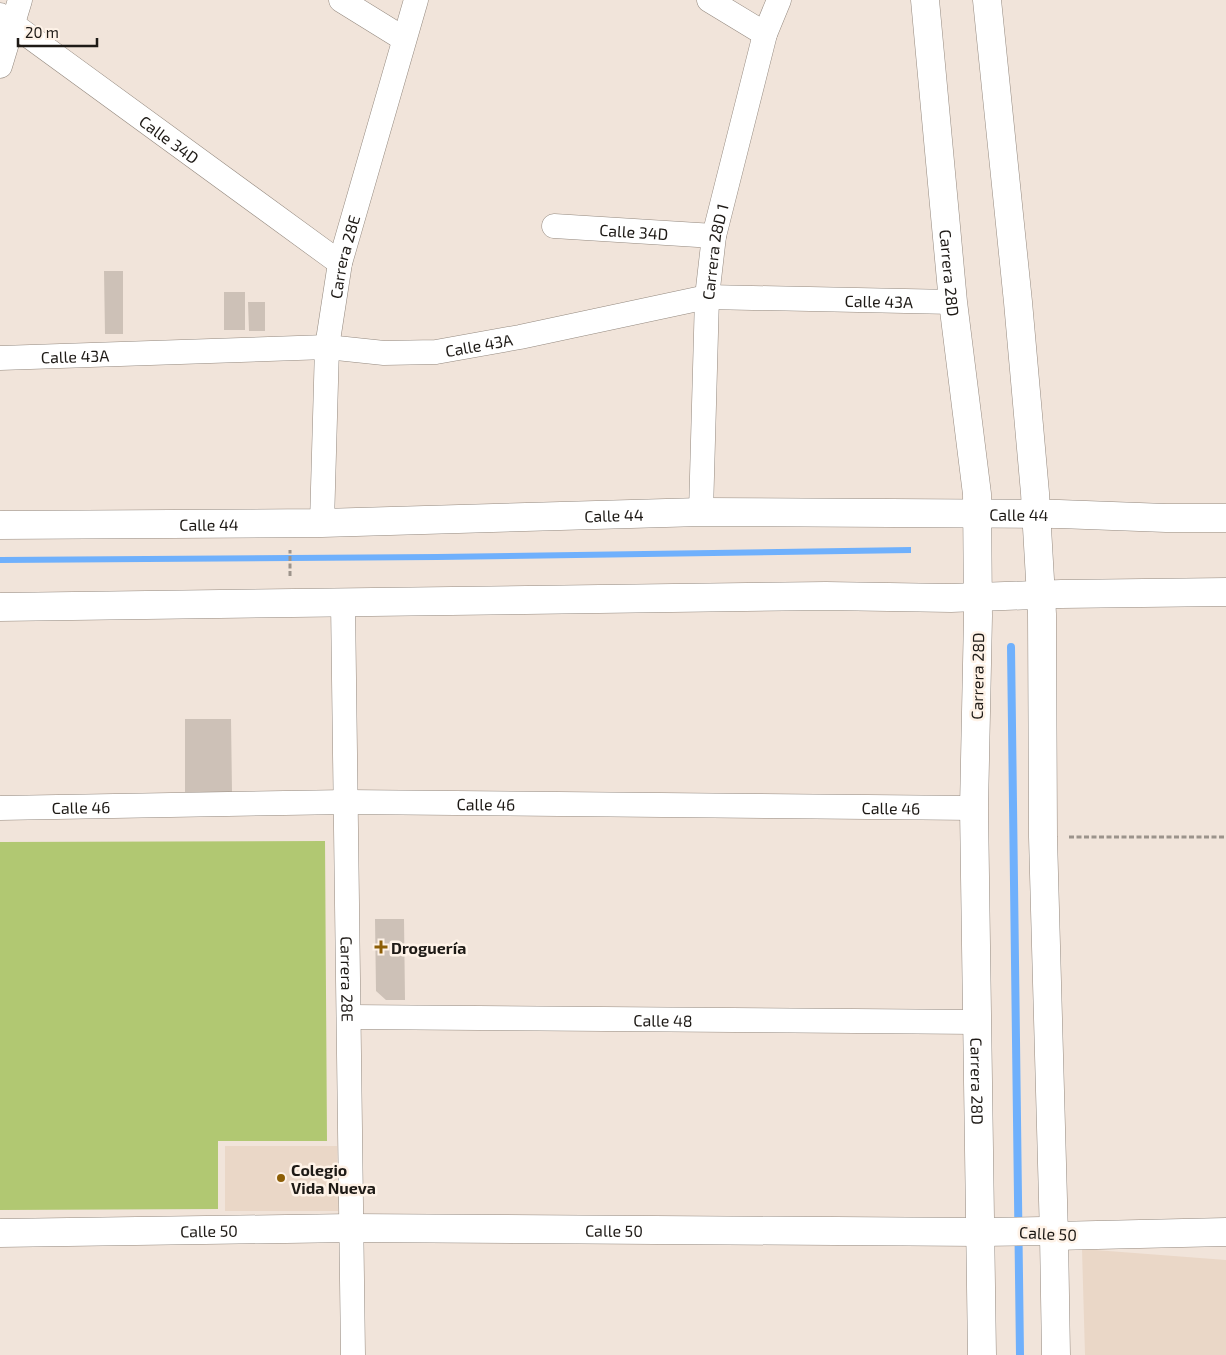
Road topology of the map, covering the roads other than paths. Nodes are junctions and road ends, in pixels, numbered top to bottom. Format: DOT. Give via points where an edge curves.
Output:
graph roads {
  1 [pos="20,0"];
  2 [pos="341,0"];
  3 [pos="416,0"];
  4 [pos="709,0"];
  5 [pos="778,0"];
  6 [pos="925,0"];
  7 [pos="987,0"];
  8 [pos="7,20"];
  9 [pos="765,34"];
  10 [pos="404,39"];
  11 [pos="0,66"];
  12 [pos="554,226"];
  13 [pos="714,236"];
  14 [pos="340,263"];
  15 [pos="707,297"];
  16 [pos="953,302"];
  17 [pos="327,347"];
  18 [pos="0,358"];
  19 [pos="701,512"];
  20 [pos="978,514"];
  21 [pos="1036,514"];
  22 [pos="1226,518"];
  23 [pos="322,523"];
  24 [pos="0,525"];
  25 [pos="1226,592"];
  26 [pos="1040,595"];
  27 [pos="978,597"];
  28 [pos="343,603"];
  29 [pos="0,607"];
  30 [pos="346,802"];
  31 [pos="0,808"];
  32 [pos="974,808"];
  33 [pos="349,1017"];
  34 [pos="977,1022"];
  35 [pos="351,1228"];
  36 [pos="987,1232"];
  37 [pos="1226,1232"];
  38 [pos="0,1233"];
  39 [pos="1048,1233"];
  40 [pos="353,1355"];
  41 [pos="982,1355"];
  42 [pos="1056,1355"];
  1 -- 8 [label="street"];
  2 -- 10 [label="street"];
  3 -- 10 [label="street, Carrera 28E"];
  4 -- 9 [label="street"];
  5 -- 9 [label="street, Carrera 28D 1"];
  6 -- 16 [label="street, Carrera 28D"];
  7 -- 21 [label="street"];
  8 -- 11 [label="street"];
  8 -- 14 [label="street, Calle 34D"];
  9 -- 13 [label="street, Carrera 28D 1"];
  10 -- 14 [label="street, Carrera 28E"];
  12 -- 13 [label="street, Calle 34D"];
  13 -- 15 [label="street, Carrera 28D 1"];
  14 -- 17 [label="street, Carrera 28E"];
  15 -- 16 [label="street, Calle 43A"];
  15 -- 17 [label="street, Calle 43A" via="436,352 384,353"];
  15 -- 19 [label="street, Carrera 28D 1"];
  16 -- 20 [label="street, Carrera 28D"];
  17 -- 18 [label="street, Calle 43A"];
  17 -- 23 [label="street, Carrera 28E"];
  19 -- 20 [label="street, Calle 44"];
  19 -- 23 [label="street, Calle 44"];
  20 -- 21 [label="street, Calle 44"];
  20 -- 27 [label="street, Carrera 28D"];
  21 -- 22 [label="street, Calle 44"];
  21 -- 26 [label="street"];
  23 -- 24 [label="street, Calle 44"];
  25 -- 26 [label="street"];
  26 -- 27 [label="street"];
  26 -- 39 [label="street"];
  27 -- 28 [label="street"];
  27 -- 32 [label="street, Carrera 28D"];
  28 -- 29 [label="street"];
  28 -- 30 [label="street, Carrera 28E"];
  30 -- 31 [label="street, Calle 46"];
  30 -- 32 [label="street, Calle 46"];
  30 -- 33 [label="street, Carrera 28E"];
  32 -- 34 [label="street, Carrera 28D"];
  33 -- 34 [label="street, Calle 48"];
  33 -- 35 [label="street, Carrera 28E"];
  34 -- 36 [label="street, Carrera 28D"];
  35 -- 36 [label="street, Calle 50"];
  35 -- 38 [label="street, Calle 50"];
  35 -- 40 [label="street, Carrera 28E"];
  36 -- 39 [label="street, Calle 50"];
  36 -- 41 [label="street, Carrera 28D"];
  37 -- 39 [label="street, Calle 50"];
  39 -- 42 [label="street"];
}
